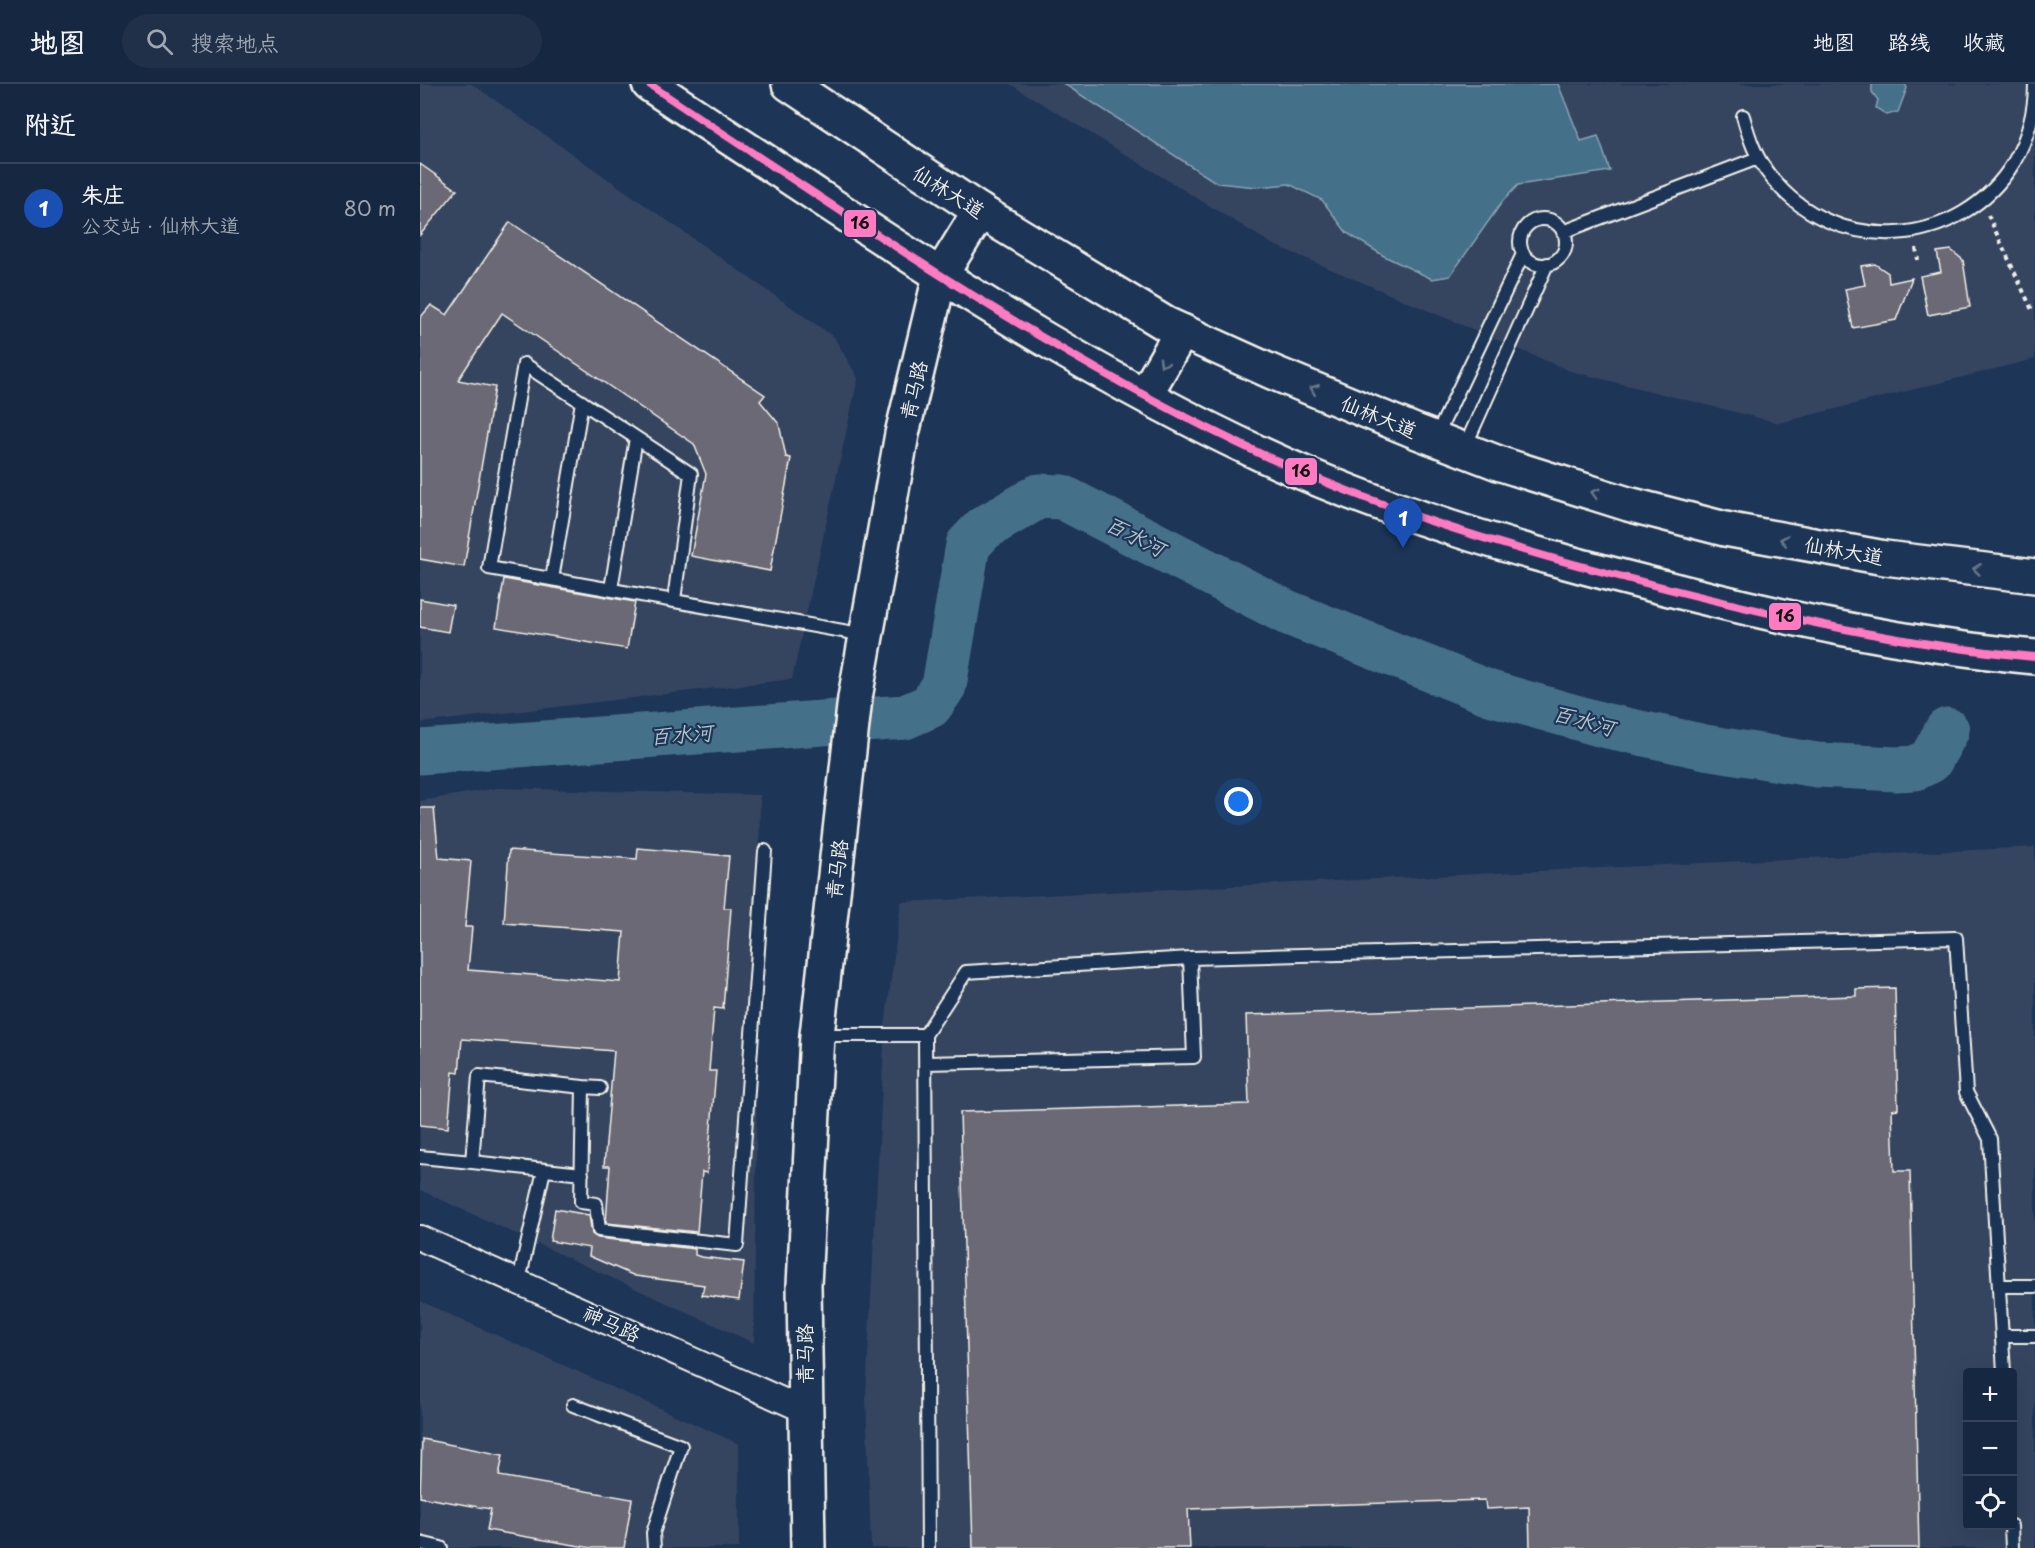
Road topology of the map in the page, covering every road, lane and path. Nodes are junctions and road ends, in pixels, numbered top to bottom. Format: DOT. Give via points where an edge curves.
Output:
graph roads {
  1 [pos="650,84"];
  2 [pos="789,84"];
  3 [pos="2035,84"];
  4 [pos="1743,116"];
  5 [pos="1758,158"];
  6 [pos="1981,201"];
  7 [pos="980,211"];
  8 [pos="1563,232"];
  9 [pos="1523,254"];
  10 [pos="1547,264"];
  11 [pos="940,276"];
  12 [pos="2033,312"];
  13 [pos="1182,332"];
  14 [pos="1145,395"];
  15 [pos="582,402"];
  16 [pos="636,438"];
  17 [pos="1449,444"];
  18 [pos="2035,576"];
  19 [pos="552,579"];
  20 [pos="611,589"];
  21 [pos="674,600"];
  22 [pos="866,636"];
  23 [pos="2035,657"];
  24 [pos="765,851"];
  25 [pos="1190,958"];
  26 [pos="818,1035"];
  27 [pos="926,1035"];
  28 [pos="926,1063"];
  29 [pos="583,1087"];
  30 [pos="600,1088"];
  31 [pos="420,1157"];
  32 [pos="472,1162"];
  33 [pos="544,1170"];
  34 [pos="582,1174"];
  35 [pos="420,1238"];
  36 [pos="519,1281"];
  37 [pos="2000,1286"];
  38 [pos="2035,1286"];
  39 [pos="2002,1336"];
  40 [pos="2035,1336"];
  41 [pos="2004,1368"];
  42 [pos="573,1405"];
  43 [pos="804,1410"];
  44 [pos="2011,1530"];
  45 [pos="420,1543"];
  46 [pos="441,1548"];
  47 [pos="654,1548"];
  48 [pos="808,1548"];
  49 [pos="928,1548"];
  50 [pos="2012,1548"];
  1 -- 11 [label="main road"];
  2 -- 7 [label="main road, 仙林大道"];
  3 -- 6 [label="lane" via="2032,112 2018,154"];
  4 -- 5 [label="lane"];
  5 -- 6 [label="lane" via="1770,177 1803,208 1823,220 1867,233 1890,235 1935,227"];
  5 -- 8 [label="lane"];
  6 -- 12 [label="path"];
  7 -- 11 [label="main road, 青马路"];
  7 -- 13 [label="main road, 仙林大道"];
  8 -- 9 [label="lane" via="1548,219 1530,222 1521,236"];
  8 -- 10 [label="lane" via="1562,255"];
  9 -- 10 [label="lane" via="1538,264"];
  9 -- 17 [label="lane"];
  10 -- 17 [label="lane"];
  11 -- 14 [label="main road"];
  11 -- 22 [label="main road, 青马路" via="902,434"];
  13 -- 14 [label="main road, one-way"];
  17 -- 13 [label="main road, 仙林大道, one-way"];
  14 -- 23 [label="main road" via="1264,455 1477,538 1843,630 1958,650"];
  15 -- 16 [label="lane"];
  15 -- 19 [label="lane"];
  15 -- 19 [label="lane" via="524,364 489,568"];
  16 -- 20 [label="lane"];
  16 -- 21 [label="lane" via="691,474"];
  18 -- 17 [label="main road, 仙林大道, one-way" via="1885,558 1725,529 1501,465"];
  19 -- 20 [label="lane"];
  20 -- 21 [label="lane"];
  21 -- 22 [label="lane"];
  22 -- 26 [label="main road, 青马路" via="855,698"];
  24 -- 34 [label="lane" via="737,1245 599,1230 596,1204 581,1202"];
  25 -- 27 [label="lane" via="966,972"];
  25 -- 28 [label="lane" via="1194,1057"];
  25 -- 37 [label="lane" via="1956,938 1966,1092 1990,1139"];
  26 -- 27 [label="lane"];
  26 -- 43 [label="main road, 青马路" via="804,1285"];
  27 -- 28 [label="lane"];
  28 -- 49 [label="lane"];
  29 -- 30 [label="lane"];
  29 -- 32 [label="lane" via="479,1076"];
  29 -- 34 [label="lane"];
  31 -- 32 [label="lane"];
  32 -- 33 [label="lane"];
  33 -- 34 [label="lane"];
  33 -- 36 [label="lane"];
  35 -- 36 [label="street, 神马路"];
  36 -- 43 [label="street, 神马路"];
  37 -- 38 [label="lane"];
  37 -- 39 [label="lane"];
  39 -- 40 [label="lane"];
  39 -- 41 [label="lane"];
  42 -- 47 [label="lane" via="681,1446 653,1533"];
  43 -- 48 [label="main road, 青马路"];
  44 -- 50 [label="lane"];
  45 -- 46 [label="lane"];
}
